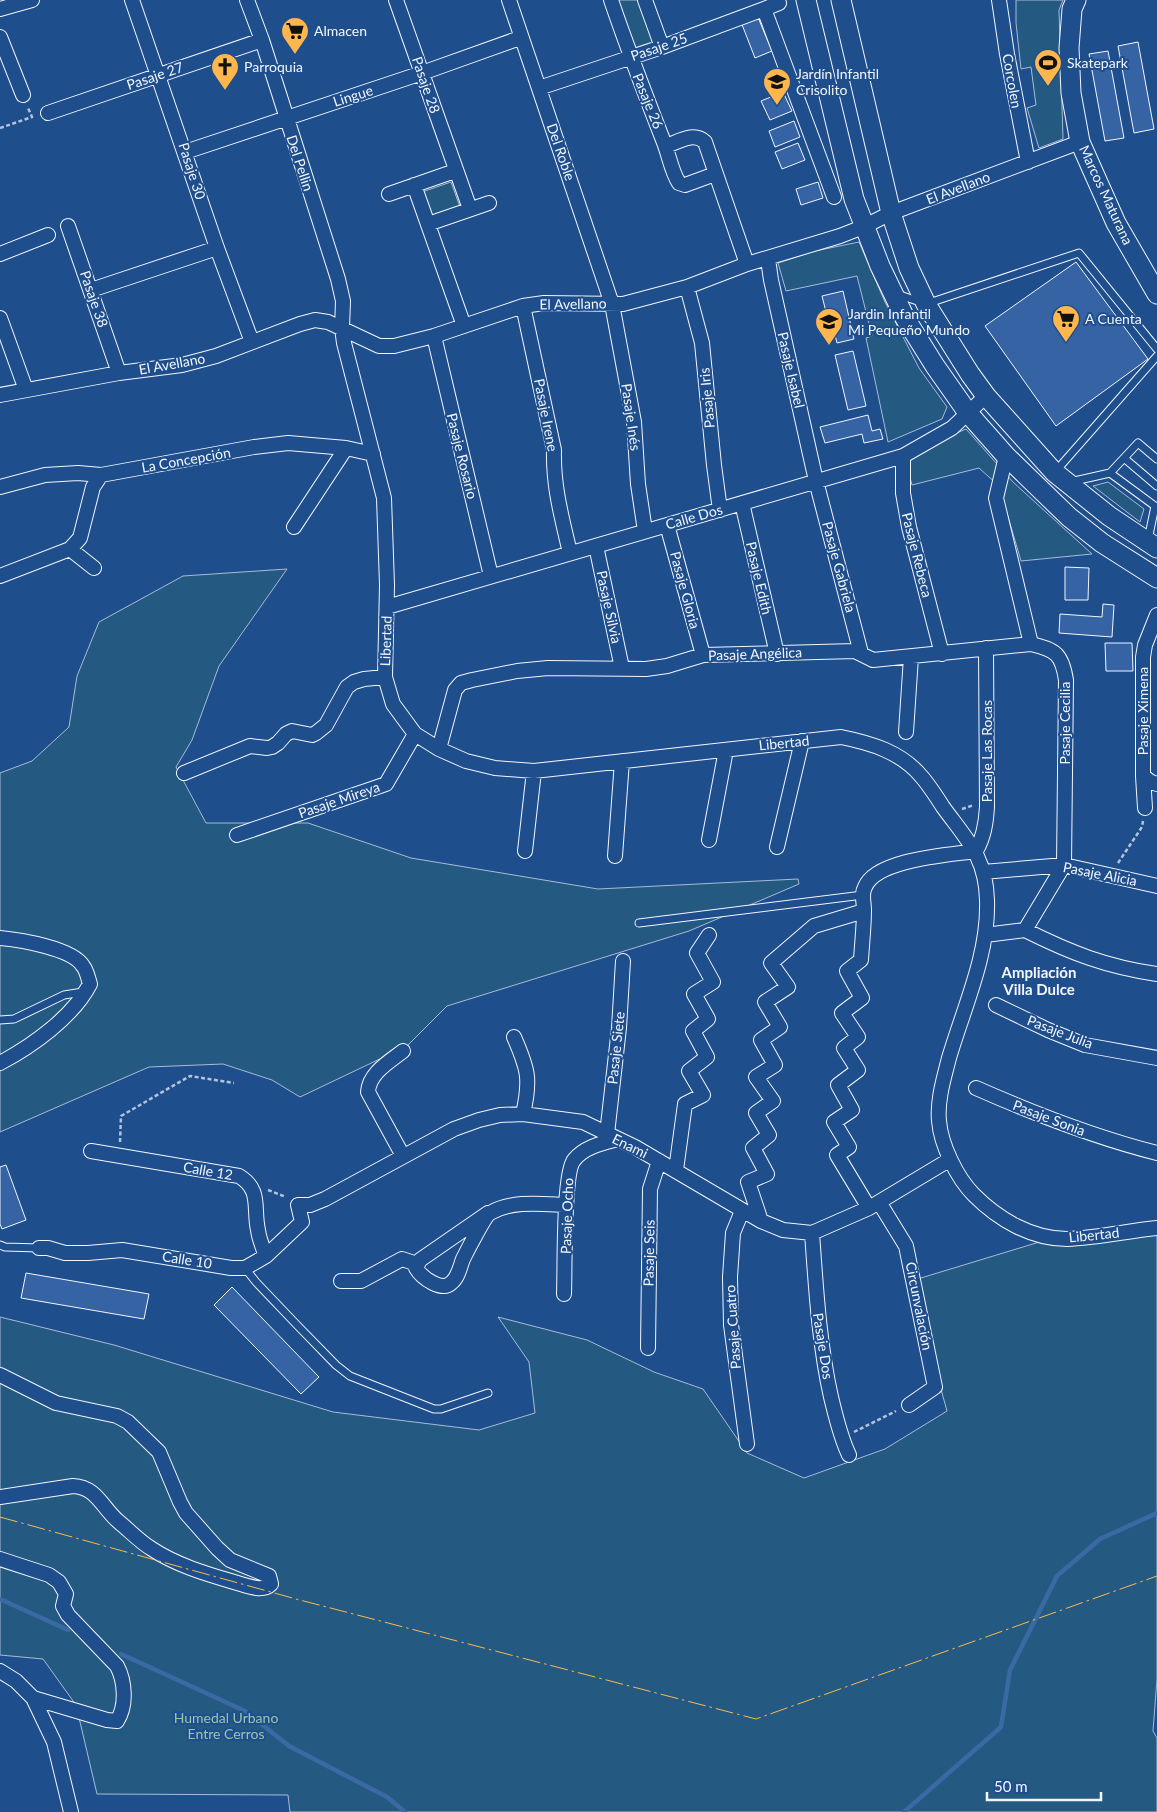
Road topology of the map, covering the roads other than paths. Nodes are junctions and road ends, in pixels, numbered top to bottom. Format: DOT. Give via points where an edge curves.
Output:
graph roads {
  1 [pos="32,0"];
  2 [pos="132,0"];
  3 [pos="246,0"];
  4 [pos="396,0"];
  5 [pos="509,0"];
  6 [pos="611,0"];
  7 [pos="645,0"];
  8 [pos="806,0"];
  9 [pos="841,0"];
  10 [pos="999,0"];
  11 [pos="1076,0"];
  12 [pos="778,2"];
  13 [pos="0,9"];
  14 [pos="764,9"];
  15 [pos="0,37"];
  16 [pos="520,38"];
  17 [pos="262,40"];
  18 [pos="662,47"];
  19 [pos="630,57"];
  20 [pos="422,74"];
  21 [pos="159,75"];
  22 [pos="539,88"];
  23 [pos="23,95"];
  24 [pos="48,112"];
  25 [pos="286,119"];
  26 [pos="1080,142"];
  27 [pos="666,146"];
  28 [pos="186,152"];
  29 [pos="1028,162"];
  30 [pos="455,171"];
  31 [pos="715,174"];
  32 [pos="414,185"];
  33 [pos="389,194"];
  34 [pos="834,197"];
  35 [pos="489,203"];
  36 [pos="470,210"];
  37 [pos="891,213"];
  38 [pos="428,224"];
  39 [pos="68,226"];
  40 [pos="864,227"];
  41 [pos="48,235"];
  42 [pos="217,248"];
  43 [pos="0,254"];
  44 [pos="768,259"];
  45 [pos="747,264"];
  46 [pos="687,287"];
  47 [pos="91,290"];
  48 [pos="892,293"];
  49 [pos="1157,294"];
  50 [pos="612,304"];
  51 [pos="926,304"];
  52 [pos="524,306"];
  53 [pos="0,318"];
  54 [pos="464,326"];
  55 [pos="342,328"];
  56 [pos="434,336"];
  57 [pos="252,342"];
  58 [pos="1157,349"];
  59 [pos="1157,356"];
  60 [pos="120,373"];
  61 [pos="26,390"];
  62 [pos="0,395"];
  63 [pos="986,396"];
  64 [pos="968,413"];
  65 [pos="346,448"];
  66 [pos="373,454"];
  67 [pos="903,456"];
  68 [pos="1006,456"];
  69 [pos="1124,458"];
  70 [pos="1157,459"];
  71 [pos="1110,473"];
  72 [pos="101,475"];
  73 [pos="1061,477"];
  74 [pos="816,481"];
  75 [pos="0,486"];
  76 [pos="1157,486"];
  77 [pos="742,503"];
  78 [pos="1156,505"];
  79 [pos="720,510"];
  80 [pos="667,525"];
  81 [pos="294,527"];
  82 [pos="645,531"];
  83 [pos="1152,545"];
  84 [pos="596,546"];
  85 [pos="70,548"];
  86 [pos="570,553"];
  87 [pos="94,568"];
  88 [pos="0,576"];
  89 [pos="492,576"];
  90 [pos="1157,578"];
  91 [pos="387,607"];
  92 [pos="1157,616"];
  93 [pos="1031,644"];
  94 [pos="986,648"];
  95 [pos="861,653"];
  96 [pos="777,654"];
  97 [pos="942,654"];
  98 [pos="703,655"];
  99 [pos="911,657"];
  100 [pos="622,668"];
  101 [pos="385,677"];
  102 [pos="906,732"];
  103 [pos="415,734"];
  104 [pos="802,741"];
  105 [pos="439,749"];
  106 [pos="726,750"];
  107 [pos="622,761"];
  108 [pos="534,771"];
  109 [pos="184,773"];
  110 [pos="1143,776"];
  111 [pos="1157,784"];
  112 [pos="1145,808"];
  113 [pos="237,835"];
  114 [pos="709,840"];
  115 [pos="777,847"];
  116 [pos="525,851"];
  117 [pos="976,852"];
  118 [pos="615,856"];
  119 [pos="1064,865"];
  120 [pos="983,872"];
  121 [pos="1157,886"];
  122 [pos="863,894"];
  123 [pos="864,911"];
  124 [pos="639,923"];
  125 [pos="1025,930"];
  126 [pos="709,935"];
  127 [pos="985,935"];
  128 [pos="0,938"];
  129 [pos="623,961"];
  130 [pos="1157,974"];
  131 [pos="86,991"];
  132 [pos="996,1005"];
  133 [pos="0,1020"];
  134 [pos="514,1037"];
  135 [pos="403,1051"];
  136 [pos="1157,1058"];
  137 [pos="0,1063"];
  138 [pos="976,1088"];
  139 [pos="523,1114"];
  140 [pos="613,1137"];
  141 [pos="91,1151"];
  142 [pos="1157,1153"];
  143 [pos="403,1156"];
  144 [pos="949,1160"];
  145 [pos="659,1161"];
  146 [pos="676,1170"];
  147 [pos="566,1205"];
  148 [pos="874,1205"];
  149 [pos="742,1211"];
  150 [pos="488,1214"];
  151 [pos="761,1221"];
  152 [pos="1157,1228"];
  153 [pos="812,1233"];
  154 [pos="0,1245"];
  155 [pos="39,1248"];
  156 [pos="266,1256"];
  157 [pos="417,1264"];
  158 [pos="245,1268"];
  159 [pos="341,1281"];
  160 [pos="564,1294"];
  161 [pos="648,1348"];
  162 [pos="0,1375"];
  163 [pos="488,1393"];
  164 [pos="909,1405"];
  165 [pos="747,1444"];
  166 [pos="849,1455"];
  167 [pos="0,1497"];
  168 [pos="0,1559"];
  169 [pos="0,1672"];
  170 [pos="33,1698"];
  171 [pos="70,1805"];
  1 -- 13 [label="street"];
  2 -- 21 [label="street, Pasaje 30"];
  3 -- 17 [label="street, Del Pellin"];
  4 -- 20 [label="street, Pasaje 28"];
  5 -- 16 [label="street, Del Roble"];
  6 -- 19 [label="street, Pasaje 26"];
  7 -- 18 [label="street"];
  8 -- 40 [label="main road" via="854,199"];
  9 -- 37 [label="main road"];
  10 -- 29 [label="street, Corcolen"];
  11 -- 26 [label="main road, Marcos Maturana" via="1072,9 1069,48 1071,93"];
  12 -- 14 [label="street, Pasaje 25"];
  14 -- 18 [label="street, Pasaje 25"];
  14 -- 34 [label="street"];
  15 -- 23 [label="street"];
  16 -- 20 [label="street, Lingue"];
  16 -- 22 [label="street, Del Roble"];
  17 -- 21 [label="street, Pasaje 27"];
  17 -- 25 [label="street, Del Pellin"];
  18 -- 19 [label="street, Pasaje 25"];
  19 -- 22 [label="street, Pasaje 25"];
  19 -- 27 [label="street, Pasaje 26"];
  20 -- 25 [label="street, Lingue"];
  20 -- 30 [label="street, Pasaje 28"];
  21 -- 24 [label="street, Pasaje 27"];
  21 -- 28 [label="street, Pasaje 30"];
  22 -- 50 [label="street, Del Roble"];
  25 -- 28 [label="street, Lingue"];
  25 -- 55 [label="street, Del Pellin" via="338,279 343,301"];
  26 -- 29 [label="street, El Avellano"];
  26 -- 49 [label="main road, Marcos Maturana" via="1116,223"];
  27 -- 31 [label="street, Pasaje 26" via="693,136 700,137 705,142"];
  27 -- 31 [label="street, Pasaje 26" via="680,183 685,185"];
  28 -- 42 [label="street, Pasaje 30"];
  29 -- 37 [label="street, El Avellano"];
  30 -- 32 [label="street"];
  30 -- 36 [label="street, Pasaje 28"];
  31 -- 45 [label="street, Pasaje 26"];
  32 -- 33 [label="street"];
  32 -- 38 [label="street"];
  35 -- 36 [label="street"];
  36 -- 38 [label="street"];
  37 -- 40 [label="street, El Avellano"];
  37 -- 51 [label="main road" via="909,268"];
  38 -- 54 [label="street"];
  39 -- 47 [label="street, Pasaje 38"];
  40 -- 44 [label="street, El Avellano"];
  40 -- 48 [label="main road"];
  41 -- 43 [label="street"];
  42 -- 47 [label="street"];
  42 -- 57 [label="street, Pasaje 30"];
  44 -- 45 [label="street, El Avellano"];
  44 -- 74 [label="street, Pasaje Isabel"];
  45 -- 46 [label="street, El Avellano"];
  46 -- 50 [label="street, El Avellano"];
  46 -- 79 [label="street, Pasaje Iris" via="702,343"];
  47 -- 60 [label="street, Pasaje 38"];
  48 -- 51 [label="lane"];
  48 -- 64 [label="main road" via="930,358"];
  50 -- 52 [label="street, El Avellano" via="544,303"];
  50 -- 82 [label="street, Pasaje Inés" via="634,422"];
  51 -- 58 [label="lane" via="1079,253"];
  51 -- 63 [label="main road"];
  52 -- 54 [label="street, El Avellano"];
  52 -- 86 [label="street, Pasaje Irene" via="554,450 556,493"];
  53 -- 61 [label="street"];
  54 -- 56 [label="street, El Avellano"];
  55 -- 56 [label="street, El Avellano" via="379,346 394,346"];
  55 -- 57 [label="street, El Avellano" via="315,320"];
  55 -- 66 [label="street, Libertad"];
  56 -- 89 [label="street, Pasaje Rosario"];
  57 -- 60 [label="street, El Avellano" via="182,365"];
  59 -- 73 [label="lane"];
  60 -- 61 [label="street, El Avellano"];
  61 -- 62 [label="street, El Avellano"];
  63 -- 64 [label="street, Calle Dos"];
  63 -- 73 [label="main road"];
  64 -- 67 [label="street, Calle Dos" via="952,428"];
  64 -- 68 [label="main road"];
  65 -- 66 [label="street, La Concepción"];
  65 -- 72 [label="street, La Concepción" via="288,443"];
  65 -- 81 [label="street"];
  66 -- 91 [label="street, Libertad" via="386,514"];
  67 -- 74 [label="street, Calle Dos"];
  67 -- 97 [label="street, Pasaje Rebeca" via="903,493 909,527"];
  68 -- 90 [label="main road" via="1069,517"];
  68 -- 93 [label="street" via="996,498"];
  69 -- 70 [label="lane" via="1138,443"];
  69 -- 71 [label="lane"];
  69 -- 76 [label="lane"];
  71 -- 73 [label="lane"];
  71 -- 78 [label="lane"];
  72 -- 75 [label="street, La Concepción" via="44,475"];
  72 -- 85 [label="street" via="93,488 80,538"];
  73 -- 83 [label="main road" via="1109,516"];
  74 -- 77 [label="street, Calle Dos"];
  74 -- 95 [label="street, Pasaje Gabriela"];
  77 -- 79 [label="street, Calle Dos"];
  77 -- 96 [label="street, Pasaje Edith"];
  78 -- 83 [label="lane"];
  79 -- 80 [label="street, Calle Dos"];
  80 -- 82 [label="street, Calle Dos"];
  80 -- 98 [label="street, Pasaje Gloria"];
  82 -- 84 [label="street, Calle Dos"];
  84 -- 86 [label="street, Calle Dos"];
  84 -- 100 [label="street, Pasaje Silvia"];
  85 -- 87 [label="street"];
  85 -- 88 [label="street"];
  86 -- 89 [label="street, Calle Dos"];
  89 -- 91 [label="street, Calle Dos"];
  91 -- 101 [label="street, Libertad"];
  92 -- 110 [label="street, Pasaje Ximena" via="1143,657"];
  93 -- 94 [label="street, Pasaje Angélica"];
  93 -- 119 [label="street, Pasaje Cecilia" via="1048,648 1064,665"];
  94 -- 97 [label="street, Pasaje Angélica"];
  94 -- 117 [label="street, Pasaje Las Rocas" via="986,826"];
  95 -- 96 [label="street, Pasaje Angélica"];
  95 -- 99 [label="street, Pasaje Angélica" via="873,660"];
  96 -- 98 [label="street, Pasaje Angélica"];
  97 -- 99 [label="street, Pasaje Angélica"];
  98 -- 100 [label="street, Pasaje Angélica" via="667,666"];
  99 -- 102 [label="street"];
  100 -- 105 [label="street, Pasaje Angélica" via="548,668 461,683 455,690"];
  101 -- 103 [label="street, Libertad" via="393,704"];
  101 -- 109 [label="street" via="364,679 347,687 326,725 312,735 292,731 272,747 250,746"];
  103 -- 105 [label="street, Libertad"];
  103 -- 113 [label="street, Pasaje Mireya" via="386,784"];
  104 -- 106 [label="street, Libertad"];
  104 -- 115 [label="street"];
  104 -- 117 [label="street, Libertad" via="841,737 873,744 904,760 920,775"];
  105 -- 108 [label="street, Libertad" via="466,761 495,768"];
  106 -- 107 [label="street, Libertad"];
  106 -- 114 [label="street"];
  107 -- 108 [label="street, Libertad"];
  107 -- 118 [label="street"];
  108 -- 116 [label="street"];
  110 -- 111 [label="street"];
  110 -- 112 [label="street, Pasaje Ximena"];
  117 -- 120 [label="street, Libertad"];
  117 -- 122 [label="street" via="925,858 890,867 870,879"];
  119 -- 120 [label="street, Pasaje Alicia"];
  119 -- 121 [label="street, Pasaje Alicia"];
  119 -- 125 [label="street"];
  120 -- 127 [label="street, Libertad" via="987,898"];
  122 -- 123 [label="street"];
  122 -- 124 [label="lane"];
  123 -- 148 [label="street" via="861,960 847,971 862,998 842,1013 858,1037 844,1048 858,1070 838,1085 852,1110 834,1122 849,1147 837,1155"];
  123 -- 151 [label="street" via="814,926 771,963 788,987 765,1002 780,1026 761,1040 775,1065 756,1078 773,1101 756,1113 769,1135 753,1148 767,1174 748,1182"];
  125 -- 127 [label="street"];
  125 -- 130 [label="street" via="1064,950 1098,962"];
  126 -- 146 [label="street" via="697,953 713,982 694,994 708,1019 693,1031 707,1057 689,1071 703,1095 685,1104"];
  127 -- 144 [label="street, Libertad" via="940,1096 939,1122"];
  128 -- 131 [label="street" via="32,942 76,958 88,976 90,984"];
  129 -- 140 [label="street, Pasaje Siete"];
  131 -- 133 [label="lane" via="64,996 14,1019"];
  131 -- 137 [label="street" via="48,1032"];
  132 -- 136 [label="street, Pasaje Julia" via="1085,1045"];
  134 -- 139 [label="street" via="526,1064 528,1092"];
  135 -- 143 [label="street" via="372,1078 368,1092"];
  138 -- 142 [label="street, Pasaje Sonia" via="1070,1127"];
  139 -- 140 [label="street, Enami" via="583,1122"];
  139 -- 143 [label="street, Enami" via="479,1120 454,1129"];
  140 -- 145 [label="street, Enami"];
  140 -- 147 [label="street, Pasaje Ocho" via="573,1160 569,1169"];
  141 -- 156 [label="street, Calle 12" via="239,1176 254,1191 258,1230"];
  143 -- 156 [label="street, Enami" via="325,1199 310,1205 298,1205 302,1222"];
  144 -- 148 [label="street, Enami"];
  144 -- 152 [label="street, Libertad" via="966,1187 988,1209 1014,1225 1042,1236 1066,1239"];
  145 -- 146 [label="street, Enami"];
  145 -- 161 [label="street, Pasaje Seis" via="650,1189"];
  146 -- 149 [label="street, Enami"];
  147 -- 150 [label="street" via="518,1205 502,1207"];
  147 -- 160 [label="street, Pasaje Ocho"];
  148 -- 153 [label="street, Enami"];
  148 -- 164 [label="street, Circunvalación" via="906,1246 935,1387"];
  149 -- 151 [label="street, Enami"];
  149 -- 165 [label="street, Pasaje Cuatro" via="733,1233 730,1277 732,1334"];
  150 -- 157 [label="street" via="427,1253"];
  150 -- 157 [label="street" via="452,1283 441,1286 424,1278 416,1268"];
  151 -- 153 [label="street, Enami" via="783,1230"];
  153 -- 166 [label="street, Pasaje Dos" via="823,1361 841,1438"];
  154 -- 155 [label="lane"];
  155 -- 158 [label="street, Calle 10" via="65,1253 122,1250"];
  156 -- 158 [label="street"];
  157 -- 159 [label="street" via="402,1259 361,1281"];
  158 -- 163 [label="lane" via="290,1318 350,1376 434,1409"];
  162 -- 167 [label="street" via="56,1403 117,1416 128,1422 159,1452 186,1513 216,1548 230,1560 269,1576 271,1584 266,1588 243,1585 198,1571 152,1550 112,1517 83,1486"];
  168 -- 170 [label="street" via="49,1574 59,1582 66,1594 63,1606 68,1615 122,1675 124,1695 117,1721"];
  169 -- 170 [label="street" via="16,1681"];
  170 -- 171 [label="street" via="54,1742"];
}
